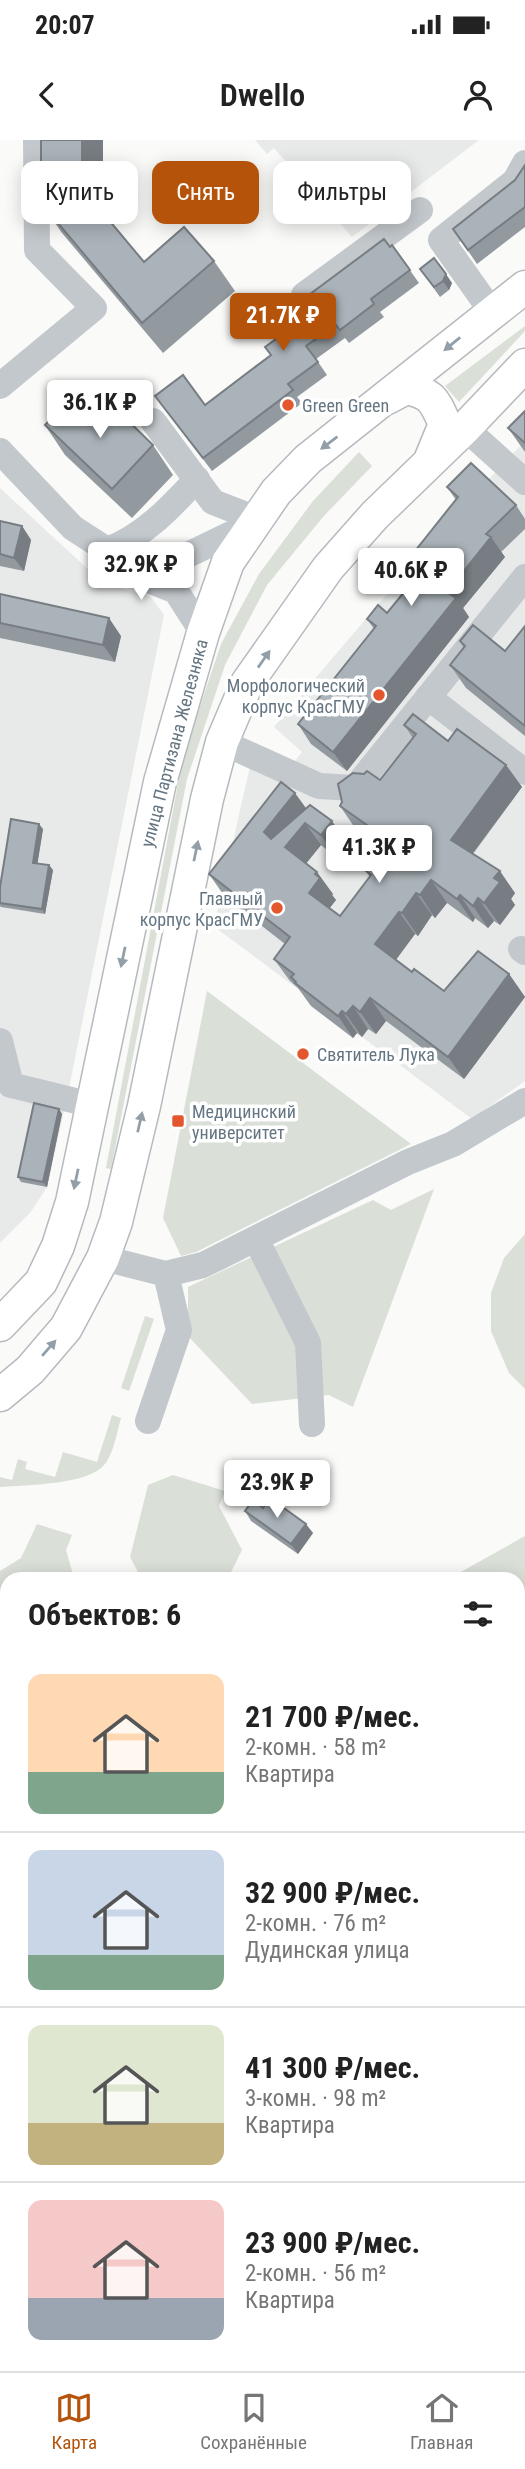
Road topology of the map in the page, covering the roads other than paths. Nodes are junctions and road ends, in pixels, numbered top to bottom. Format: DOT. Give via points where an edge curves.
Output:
graph roads {
  1 [pos="36,140"];
  2 [pos="525,163"];
  3 [pos="420,210"];
  4 [pos="525,287"];
  5 [pos="304,295"];
  6 [pos="492,312"];
  7 [pos="525,365"];
  8 [pos="0,386"];
  9 [pos="383,400"];
  10 [pos="153,421"];
  11 [pos="465,428"];
  12 [pos="0,451"];
  13 [pos="430,463"];
  14 [pos="197,480"];
  15 [pos="525,482"];
  16 [pos="259,520"];
  17 [pos="107,550"];
  18 [pos="525,577"];
  19 [pos="203,633"];
  20 [pos="428,698"];
  21 [pos="222,742"];
  22 [pos="525,772"];
  23 [pos="0,1041"];
  24 [pos="525,1101"];
  25 [pos="92,1105"];
  26 [pos="256,1239"];
  27 [pos="103,1258"];
  28 [pos="166,1274"];
  29 [pos="5,1317"];
  30 [pos="0,1395"];
  31 [pos="148,1421"];
  32 [pos="312,1424"];
  1 -- 8 [label="street" via="37,250 94,308"];
  2 -- 6 [label="street" via="515,181 441,240"];
  3 -- 5 [label="street"];
  4 -- 6 [label="main road, улица Партизана Железняка"];
  6 -- 9 [label="main road, улица Партизана Железняка, one-way"];
  7 -- 11 [label="main road"];
  9 -- 13 [label="main road" via="406,388 434,400 445,424"];
  9 -- 16 [label="main road, улица Партизана Железняка, one-way" via="308,459 276,492"];
  10 -- 14 [label="street"];
  11 -- 13 [label="main road"];
  11 -- 15 [label="street"];
  12 -- 17 [label="street" via="73,528"];
  21 -- 13 [label="main road, one-way" via="247,683 328,568"];
  14 -- 16 [label="street" via="213,502"];
  14 -- 17 [label="street" via="163,515"];
  16 -- 17 [label="street" via="171,563 133,561"];
  16 -- 19 [label="main road, улица Партизана Железняка" via="228,562"];
  17 -- 19 [label="street" via="127,569 176,591"];
  18 -- 20 [label="street"];
  19 -- 25 [label="main road, улица Партизана Железняка, one-way" via="160,782"];
  20 -- 21 [label="street" via="355,788 319,786"];
  20 -- 22 [label="street"];
  27 -- 21 [label="main road, one-way" via="134,1149"];
  23 -- 25 [label="street" via="11,1085"];
  24 -- 26 [label="street" via="453,1144"];
  25 -- 29 [label="main road, улица Партизана Железняка, one-way" via="58,1246 41,1282"];
  26 -- 28 [label="street" via="203,1265"];
  26 -- 32 [label="street" via="308,1343"];
  27 -- 28 [label="street"];
  30 -- 27 [label="main road, one-way" via="30,1370 66,1328"];
  28 -- 31 [label="street" via="179,1331"];
}
